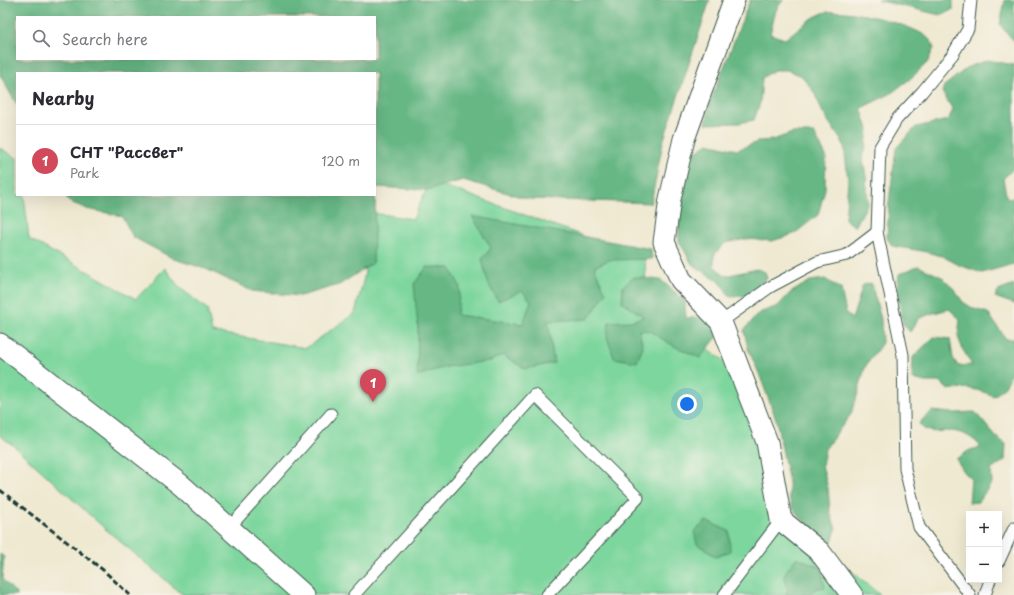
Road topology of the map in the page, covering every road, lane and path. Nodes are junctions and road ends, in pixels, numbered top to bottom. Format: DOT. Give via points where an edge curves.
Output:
graph roads {
  1 [pos="734,0"];
  2 [pos="971,0"];
  3 [pos="877,232"];
  4 [pos="721,322"];
  5 [pos="0,344"];
  6 [pos="330,414"];
  7 [pos="781,520"];
  8 [pos="229,528"];
  9 [pos="1014,528"];
  10 [pos="1002,554"];
  11 [pos="989,583"];
  12 [pos="304,595"];
  13 [pos="354,595"];
  14 [pos="547,595"];
  15 [pos="724,595"];
  16 [pos="852,595"];
  17 [pos="970,595"];
  18 [pos="985,595"];
  1 -- 4 [label="street" via="684,138 670,199 664,242 681,280"];
  2 -- 3 [label="lane" via="968,29 952,54 897,119 880,147"];
  3 -- 4 [label="lane" via="847,255 817,262 770,287"];
  3 -- 17 [label="lane" via="903,355 905,468 919,527"];
  4 -- 7 [label="street" via="767,442"];
  5 -- 8 [label="street" via="181,485"];
  6 -- 8 [label="lane"];
  7 -- 15 [label="lane"];
  7 -- 16 [label="street" via="820,552"];
  8 -- 12 [label="street"];
  9 -- 10 [label="lane"];
  11 -- 18 [label="lane"];
  13 -- 14 [label="lane" via="535,395 638,498"];
}
